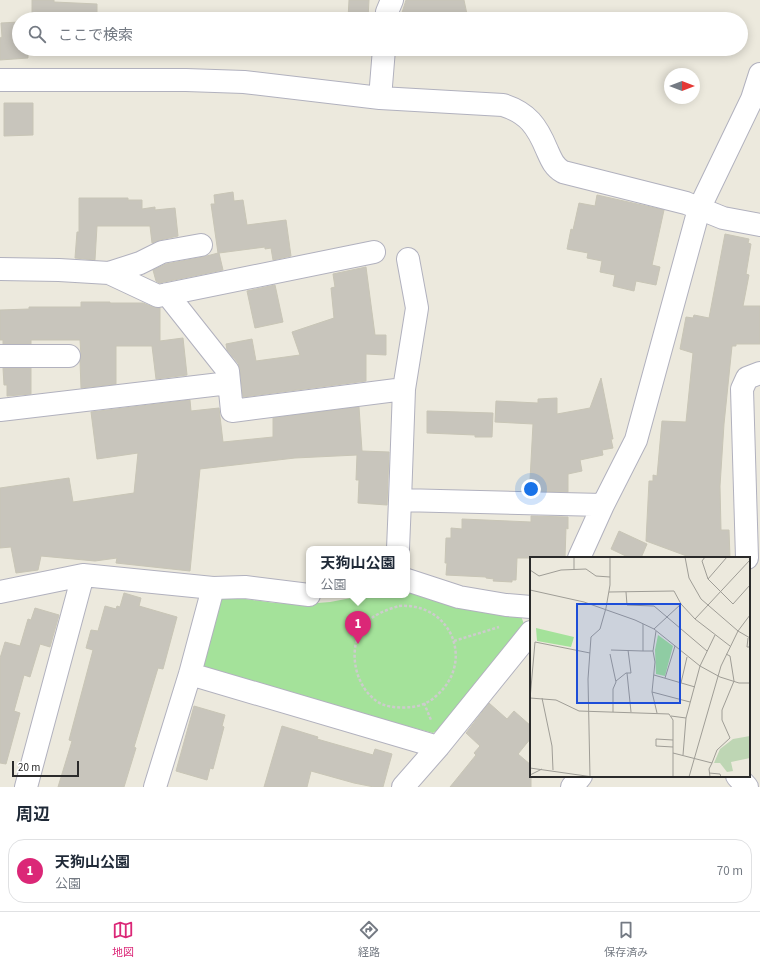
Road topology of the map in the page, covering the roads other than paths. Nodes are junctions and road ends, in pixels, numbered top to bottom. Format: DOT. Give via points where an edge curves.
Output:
graph roads {
  1 [pos="392,0"];
  2 [pos="387,12"];
  3 [pos="383,56"];
  4 [pos="760,74"];
  5 [pos="0,80"];
  6 [pos="380,98"];
  7 [pos="699,209"];
  8 [pos="760,225"];
  9 [pos="201,245"];
  10 [pos="374,252"];
  11 [pos="408,259"];
  12 [pos="0,269"];
  13 [pos="109,273"];
  14 [pos="167,294"];
  15 [pos="0,356"];
  16 [pos="69,356"];
  17 [pos="760,374"];
  18 [pos="229,383"];
  19 [pos="404,389"];
  20 [pos="0,410"];
  21 [pos="400,500"];
  22 [pos="603,505"];
  23 [pos="398,546"];
  24 [pos="579,557"];
  25 [pos="747,557"];
  26 [pos="83,574"];
  27 [pos="410,581"];
  28 [pos="213,588"];
  29 [pos="0,592"];
  30 [pos="306,595"];
  31 [pos="530,607"];
  32 [pos="530,633"];
  33 [pos="190,674"];
  34 [pos="438,747"];
  35 [pos="580,777"];
  36 [pos="738,777"];
  37 [pos="26,787"];
  38 [pos="155,787"];
  39 [pos="404,787"];
  40 [pos="572,787"];
  41 [pos="747,787"];
  1 -- 2 [label="street"];
  3 -- 6 [label="street"];
  4 -- 7 [label="street" via="752,99"];
  5 -- 6 [label="street" via="244,82"];
  6 -- 7 [label="street" via="503,105 515,109 539,131 557,169 686,203"];
  7 -- 8 [label="street" via="723,218"];
  7 -- 22 [label="street" via="636,440"];
  9 -- 13 [label="street" via="162,252 140,263"];
  10 -- 14 [label="street"];
  11 -- 19 [label="street" via="417,308"];
  12 -- 13 [label="street"];
  13 -- 14 [label="street" via="158,296"];
  14 -- 18 [label="street" via="228,371"];
  15 -- 16 [label="street"];
  17 -- 25 [label="street" via="747,378 742,389"];
  18 -- 19 [label="street" via="232,411"];
  18 -- 20 [label="street"];
  19 -- 21 [label="street"];
  21 -- 22 [label="street"];
  21 -- 23 [label="street"];
  22 -- 24 [label="street"];
  26 -- 28 [label="street"];
  26 -- 29 [label="street"];
  26 -- 37 [label="street"];
  27 -- 31 [label="street" via="459,597"];
  28 -- 30 [label="street" via="245,587"];
  28 -- 33 [label="street"];
  32 -- 34 [label="street"];
  33 -- 34 [label="street"];
  33 -- 38 [label="street"];
  34 -- 39 [label="street"];
  35 -- 40 [label="street"];
  36 -- 41 [label="street"];
}
